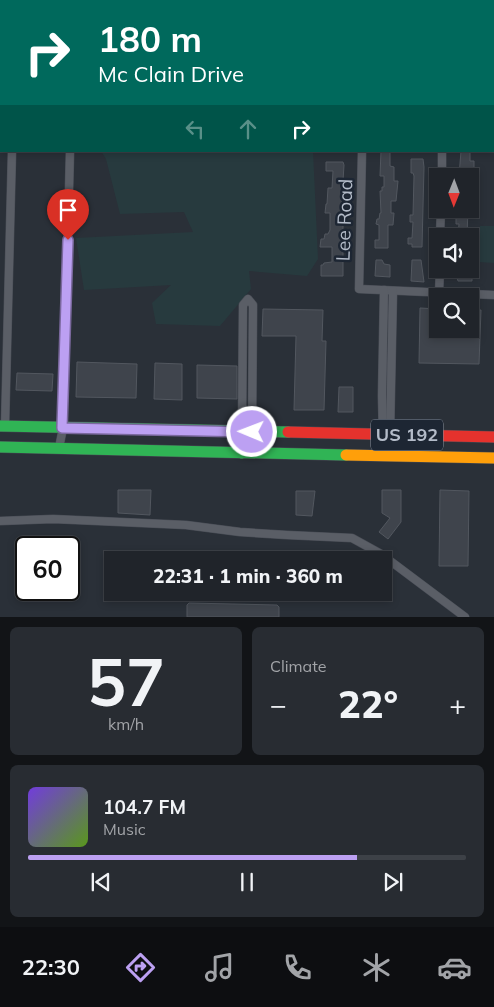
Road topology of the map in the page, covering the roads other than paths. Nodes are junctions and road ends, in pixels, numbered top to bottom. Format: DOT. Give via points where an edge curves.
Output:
graph roads {
  1 [pos="12,152"];
  2 [pos="70,152"];
  3 [pos="362,152"];
  4 [pos="442,152"];
  5 [pos="442,168"];
  6 [pos="388,290"];
  7 [pos="429,292"];
  8 [pos="479,294"];
  9 [pos="494,295"];
  10 [pos="2,426"];
  11 [pos="62,428"];
  12 [pos="247,431"];
  13 [pos="277,432"];
  14 [pos="386,435"];
  15 [pos="494,437"];
  16 [pos="0,447"];
  17 [pos="60,448"];
  18 [pos="224,452"];
  19 [pos="242,452"];
  20 [pos="362,455"];
  21 [pos="494,458"];
  22 [pos="0,521"];
  23 [pos="465,617"];
  1 -- 10 [label="street"];
  2 -- 11 [label="street"];
  3 -- 6 [label="street, Lee Road" via="359,289"];
  4 -- 5 [label="street"];
  6 -- 7 [label="street"];
  6 -- 14 [label="street"];
  8 -- 9 [label="street"];
  10 -- 11 [label="main road, US 192"];
  11 -- 12 [label="main road, US 192"];
  11 -- 17 [label="street"];
  12 -- 12 [label="street" via="253,304 248,299 244,305"];
  12 -- 13 [label="main road, US 192"];
  12 -- 18 [label="main road" via="235,447"];
  13 -- 14 [label="main road, US 192"];
  13 -- 19 [label="main road" via="256,440"];
  14 -- 15 [label="main road, US 192"];
  14 -- 20 [label="main road" via="388,441 381,447"];
  16 -- 17 [label="main road, US 192"];
  17 -- 18 [label="main road, US 192"];
  18 -- 19 [label="main road, US 192"];
  19 -- 20 [label="main road, US 192"];
  20 -- 21 [label="main road, US 192"];
  22 -- 23 [label="street" via="53,519 186,525 287,536 352,538 381,554"];
}
